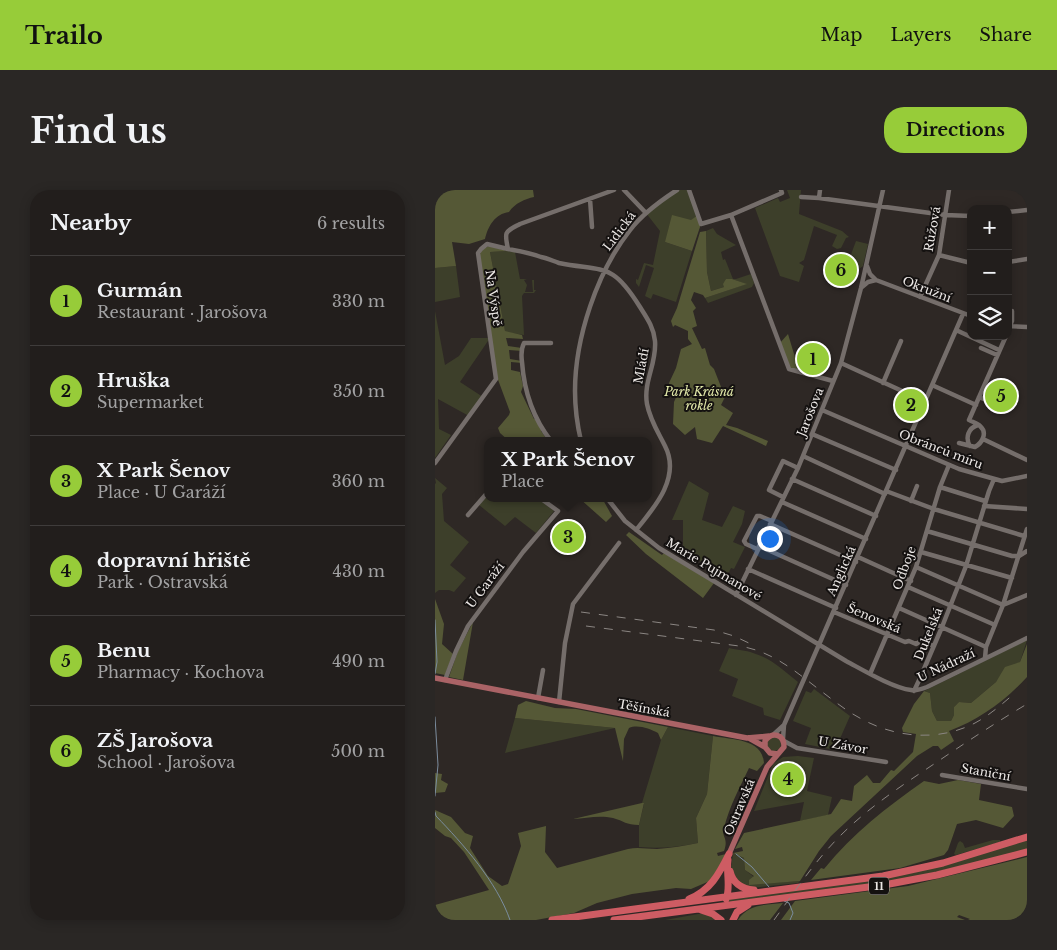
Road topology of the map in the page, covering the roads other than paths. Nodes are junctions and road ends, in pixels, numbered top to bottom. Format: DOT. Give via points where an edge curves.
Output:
graph roads {
  1 [pos="615,190"];
  2 [pos="624,190"];
  3 [pos="677,190"];
  4 [pos="689,190"];
  5 [pos="781,190"];
  6 [pos="820,190"];
  7 [pos="883,190"];
  8 [pos="949,190"];
  9 [pos="801,197"];
  10 [pos="819,198"];
  11 [pos="590,199"];
  12 [pos="880,205"];
  13 [pos="1027,210"];
  14 [pos="1012,212"];
  15 [pos="646,213"];
  16 [pos="731,215"];
  17 [pos="945,215"];
  18 [pos="967,216"];
  19 [pos="592,228"];
  20 [pos="508,249"];
  21 [pos="939,255"];
  22 [pos="1027,259"];
  23 [pos="1012,261"];
  24 [pos="967,262"];
  25 [pos="866,264"];
  26 [pos="605,270"];
  27 [pos="876,280"];
  28 [pos="861,288"];
  29 [pos="920,297"];
  30 [pos="963,314"];
  31 [pos="967,315"];
  32 [pos="1027,326"];
  33 [pos="1012,327"];
  34 [pos="955,330"];
  35 [pos="1004,340"];
  36 [pos="901,341"];
  37 [pos="551,343"];
  38 [pos="981,348"];
  39 [pos="998,353"];
  40 [pos="841,363"];
  41 [pos="833,381"];
  42 [pos="883,383"];
  43 [pos="932,385"];
  44 [pos="979,397"];
  45 [pos="924,401"];
  46 [pos="976,405"];
  47 [pos="1004,408"];
  48 [pos="822,410"];
  49 [pos="980,425"];
  50 [pos="812,434"];
  51 [pos="549,437"];
  52 [pos="580,437"];
  53 [pos="983,439"];
  54 [pos="959,443"];
  55 [pos="905,447"];
  56 [pos="971,447"];
  57 [pos="803,456"];
  58 [pos="1027,460"];
  59 [pos="435,463"];
  60 [pos="949,465"];
  61 [pos="798,468"];
  62 [pos="896,470"];
  63 [pos="1027,476"];
  64 [pos="792,479"];
  65 [pos="994,480"];
  66 [pos="917,486"];
  67 [pos="940,488"];
  68 [pos="886,492"];
  69 [pos="484,497"];
  70 [pos="783,499"];
  71 [pos="911,501"];
  72 [pos="545,502"];
  73 [pos="610,502"];
  74 [pos="985,503"];
  75 [pos="933,509"];
  76 [pos="1027,509"];
  77 [pos="469,515"];
  78 [pos="876,516"];
  79 [pos="979,522"];
  80 [pos="771,523"];
  81 [pos="1027,529"];
  82 [pos="636,530"];
  83 [pos="927,530"];
  84 [pos="1024,536"];
  85 [pos="866,539"];
  86 [pos="619,543"];
  87 [pos="973,544"];
  88 [pos="758,548"];
  89 [pos="1027,551"];
  90 [pos="921,552"];
  91 [pos="1019,556"];
  92 [pos="857,560"];
  93 [pos="966,566"];
  94 [pos="916,567"];
  95 [pos="748,569"];
  96 [pos="1012,578"];
  97 [pos="911,580"];
  98 [pos="846,585"];
  99 [pos="958,585"];
  100 [pos="908,587"];
  101 [pos="736,594"];
  102 [pos="1027,595"];
  103 [pos="951,605"];
  104 [pos="1003,605"];
  105 [pos="899,608"];
  106 [pos="835,610"];
  107 [pos="995,625"];
  108 [pos="942,627"];
  109 [pos="887,635"];
  110 [pos="1027,638"];
  111 [pos="820,645"];
  112 [pos="934,646"];
  113 [pos="986,647"];
  114 [pos="985,658"];
  115 [pos="543,670"];
  116 [pos="870,674"];
  117 [pos="921,676"];
  118 [pos="435,678"];
  119 [pos="445,680"];
  120 [pos="931,685"];
  121 [pos="914,690"];
  122 [pos="538,698"];
  123 [pos="559,702"];
  124 [pos="784,725"];
  125 [pos="771,735"];
  126 [pos="747,738"];
  127 [pos="783,740"];
  128 [pos="797,748"];
  129 [pos="766,749"];
  130 [pos="780,753"];
  131 [pos="886,762"];
  132 [pos="767,767"];
  133 [pos="942,775"];
  134 [pos="1027,789"];
  135 [pos="1027,837"];
  136 [pos="1027,852"];
  137 [pos="729,856"];
  138 [pos="770,891"];
  139 [pos="728,897"];
  140 [pos="677,903"];
  141 [pos="756,903"];
  142 [pos="698,909"];
  143 [pos="552,920"];
  144 [pos="614,920"];
  145 [pos="721,920"];
  146 [pos="733,920"];
  1 -- 11 [label="street"];
  2 -- 15 [label="street"];
  3 -- 15 [label="street, Lidická"];
  4 -- 16 [label="street" via="701,224"];
  5 -- 16 [label="street" via="782,193"];
  6 -- 10 [label="street"];
  7 -- 12 [label="street, Jarošova"];
  8 -- 17 [label="street, Růžová"];
  9 -- 10 [label="street"];
  10 -- 12 [label="street"];
  11 -- 19 [label="street"];
  11 -- 20 [label="street" via="507,231"];
  12 -- 17 [label="street"];
  12 -- 25 [label="street, Jarošova"];
  13 -- 14 [label="street"];
  15 -- 26 [label="street, Lidická" via="623,239"];
  16 -- 41 [label="street" via="789,369"];
  17 -- 18 [label="street"];
  17 -- 21 [label="street, Růžová"];
  20 -- 26 [label="street" via="555,262"];
  20 -- 59 [label="street, Na Výspě" via="487,244 478,253 496,379"];
  21 -- 24 [label="street"];
  21 -- 29 [label="street, Růžová"];
  22 -- 23 [label="street"];
  25 -- 27 [label="street"];
  25 -- 28 [label="street, Jarošova"];
  26 -- 52 [label="street" via="589,314 578,360 575,406"];
  26 -- 82 [label="street, Mládí" via="629,288 651,324 655,338 647,404 655,429 666,447 669,466 664,491"];
  27 -- 28 [label="street"];
  27 -- 29 [label="street, Okružní"];
  28 -- 40 [label="street, Jarošova"];
  29 -- 30 [label="street, Okružní"];
  30 -- 31 [label="street, Okružní"];
  30 -- 34 [label="street"];
  32 -- 33 [label="street"];
  34 -- 39 [label="street"];
  34 -- 43 [label="street"];
  35 -- 39 [label="street"];
  36 -- 42 [label="street"];
  37 -- 51 [label="street" via="524,343 521,355 525,389"];
  38 -- 39 [label="street"];
  39 -- 44 [label="street"];
  40 -- 41 [label="street, Jarošova"];
  40 -- 42 [label="street"];
  41 -- 48 [label="street, Jarošova"];
  42 -- 45 [label="street"];
  43 -- 45 [label="street"];
  43 -- 46 [label="street"];
  44 -- 46 [label="street"];
  44 -- 47 [label="street"];
  45 -- 55 [label="street, Anglická"];
  46 -- 49 [label="street" via="969,420"];
  48 -- 50 [label="street, Jarošova"];
  48 -- 55 [label="street, Obránců míru"];
  49 -- 53 [label="street"];
  49 -- 56 [label="street" via="969,433 967,439"];
  50 -- 57 [label="street, Jarošova"];
  50 -- 62 [label="street"];
  53 -- 56 [label="street"];
  53 -- 58 [label="street"];
  54 -- 56 [label="street"];
  55 -- 60 [label="street, Obránců míru"];
  55 -- 62 [label="street, Anglická"];
  57 -- 61 [label="street, Jarošova"];
  57 -- 68 [label="street"];
  60 -- 65 [label="street, Obránců míru"];
  60 -- 67 [label="street, Odboje"];
  61 -- 64 [label="street, Jarošova"];
  61 -- 70 [label="street" via="783,462 769,490"];
  62 -- 68 [label="street, Anglická"];
  63 -- 65 [label="street, Obránců míru"];
  64 -- 70 [label="street, Jarošova"];
  64 -- 78 [label="street"];
  65 -- 74 [label="street, Dukelská"];
  66 -- 71 [label="street"];
  67 -- 74 [label="street"];
  67 -- 75 [label="street, Odboje"];
  68 -- 71 [label="street"];
  68 -- 78 [label="street, Anglická"];
  69 -- 77 [label="street"];
  70 -- 80 [label="street, Jarošova"];
  70 -- 85 [label="street"];
  71 -- 75 [label="street"];
  72 -- 119 [label="street, U Garáží" via="557,512 468,626"];
  73 -- 82 [label="street, Marie Pujmanové"];
  74 -- 76 [label="street"];
  74 -- 79 [label="street, Dukelská"];
  75 -- 79 [label="street"];
  75 -- 83 [label="street, Odboje"];
  78 -- 85 [label="street, Anglická"];
  79 -- 84 [label="street"];
  79 -- 87 [label="street, Dukelská"];
  80 -- 88 [label="street, Jarošova"];
  80 -- 88 [label="street" via="757,516 744,541"];
  80 -- 92 [label="street"];
  81 -- 84 [label="street"];
  82 -- 101 [label="street, Marie Pujmanové" via="659,548"];
  83 -- 87 [label="street"];
  83 -- 90 [label="street, Odboje"];
  84 -- 91 [label="street"];
  85 -- 92 [label="street, Anglická"];
  86 -- 123 [label="street" via="573,604 565,642"];
  87 -- 91 [label="street"];
  87 -- 93 [label="street, Dukelská"];
  88 -- 95 [label="street, Jarošova"];
  88 -- 98 [label="street"];
  89 -- 91 [label="street"];
  90 -- 93 [label="street"];
  90 -- 94 [label="street, Odboje"];
  91 -- 96 [label="street"];
  92 -- 97 [label="street"];
  92 -- 98 [label="street, Anglická"];
  93 -- 96 [label="street"];
  93 -- 99 [label="street, Dukelská"];
  94 -- 97 [label="street, Odboje"];
  94 -- 99 [label="street"];
  95 -- 101 [label="street, Jarošova"];
  95 -- 106 [label="street, Šenovská"];
  96 -- 104 [label="street"];
  97 -- 100 [label="street, Odboje"];
  98 -- 106 [label="street, Anglická"];
  99 -- 103 [label="street, Dukelská"];
  99 -- 104 [label="street"];
  100 -- 103 [label="street"];
  100 -- 105 [label="street, Odboje"];
  101 -- 111 [label="street, Marie Pujmanové"];
  102 -- 104 [label="street"];
  103 -- 107 [label="street"];
  103 -- 108 [label="street, Dukelská"];
  104 -- 107 [label="street"];
  105 -- 108 [label="street"];
  105 -- 109 [label="street, Odboje"];
  106 -- 109 [label="street, Šenovská"];
  106 -- 111 [label="street, Anglická"];
  107 -- 113 [label="street"];
  108 -- 112 [label="street, Dukelská"];
  108 -- 113 [label="street"];
  109 -- 112 [label="street, Šenovská" via="905,642 916,644 921,641"];
  109 -- 116 [label="street, Odboje"];
  110 -- 114 [label="street, U Nádraží"];
  111 -- 116 [label="street, U Nádraží"];
  111 -- 124 [label="street, Anglická"];
  112 -- 117 [label="street, Dukelská"];
  113 -- 114 [label="street"];
  114 -- 120 [label="street, U Nádraží"];
  115 -- 122 [label="street"];
  116 -- 121 [label="street, U Nádraží"];
  117 -- 120 [label="street"];
  117 -- 121 [label="street, Dukelská"];
  118 -- 119 [label="main road, Těšínská"];
  119 -- 122 [label="main road, Těšínská"];
  120 -- 121 [label="street, U Nádraží"];
  122 -- 123 [label="main road, Těšínská"];
  123 -- 126 [label="main road, Těšínská"];
  124 -- 125 [label="street, Anglická"];
  124 -- 127 [label="street, Anglická"];
  125 -- 126 [label="main road, Těšínská"];
  125 -- 127 [label="main road" via="778,735"];
  125 -- 129 [label="main road" via="765,741"];
  126 -- 129 [label="main road, Těšínská"];
  127 -- 128 [label="street, U Závor"];
  127 -- 130 [label="main road"];
  128 -- 130 [label="street, U Závor"];
  128 -- 131 [label="street, U Závor"];
  129 -- 130 [label="main road" via="772,754"];
  129 -- 132 [label="main road, Ostravská"];
  130 -- 132 [label="main road, Ostravská"];
  132 -- 137 [label="main road, Ostravská"];
  133 -- 134 [label="street, Staniční"];
  135 -- 138 [label="highway, 11" via="899,873"];
  136 -- 141 [label="highway, 11" via="884,886"];
  137 -- 138 [label="highway" via="731,875 738,886 747,890"];
  137 -- 139 [label="highway"];
  137 -- 140 [label="highway" via="704,892"];
  138 -- 139 [label="highway, 11"];
  139 -- 140 [label="highway, 11"];
  139 -- 142 [label="highway" via="721,903"];
  140 -- 143 [label="highway, 11"];
  141 -- 142 [label="highway, 11"];
  141 -- 146 [label="highway" via="740,909"];
  142 -- 144 [label="highway, 11"];
  142 -- 145 [label="highway"];
}
